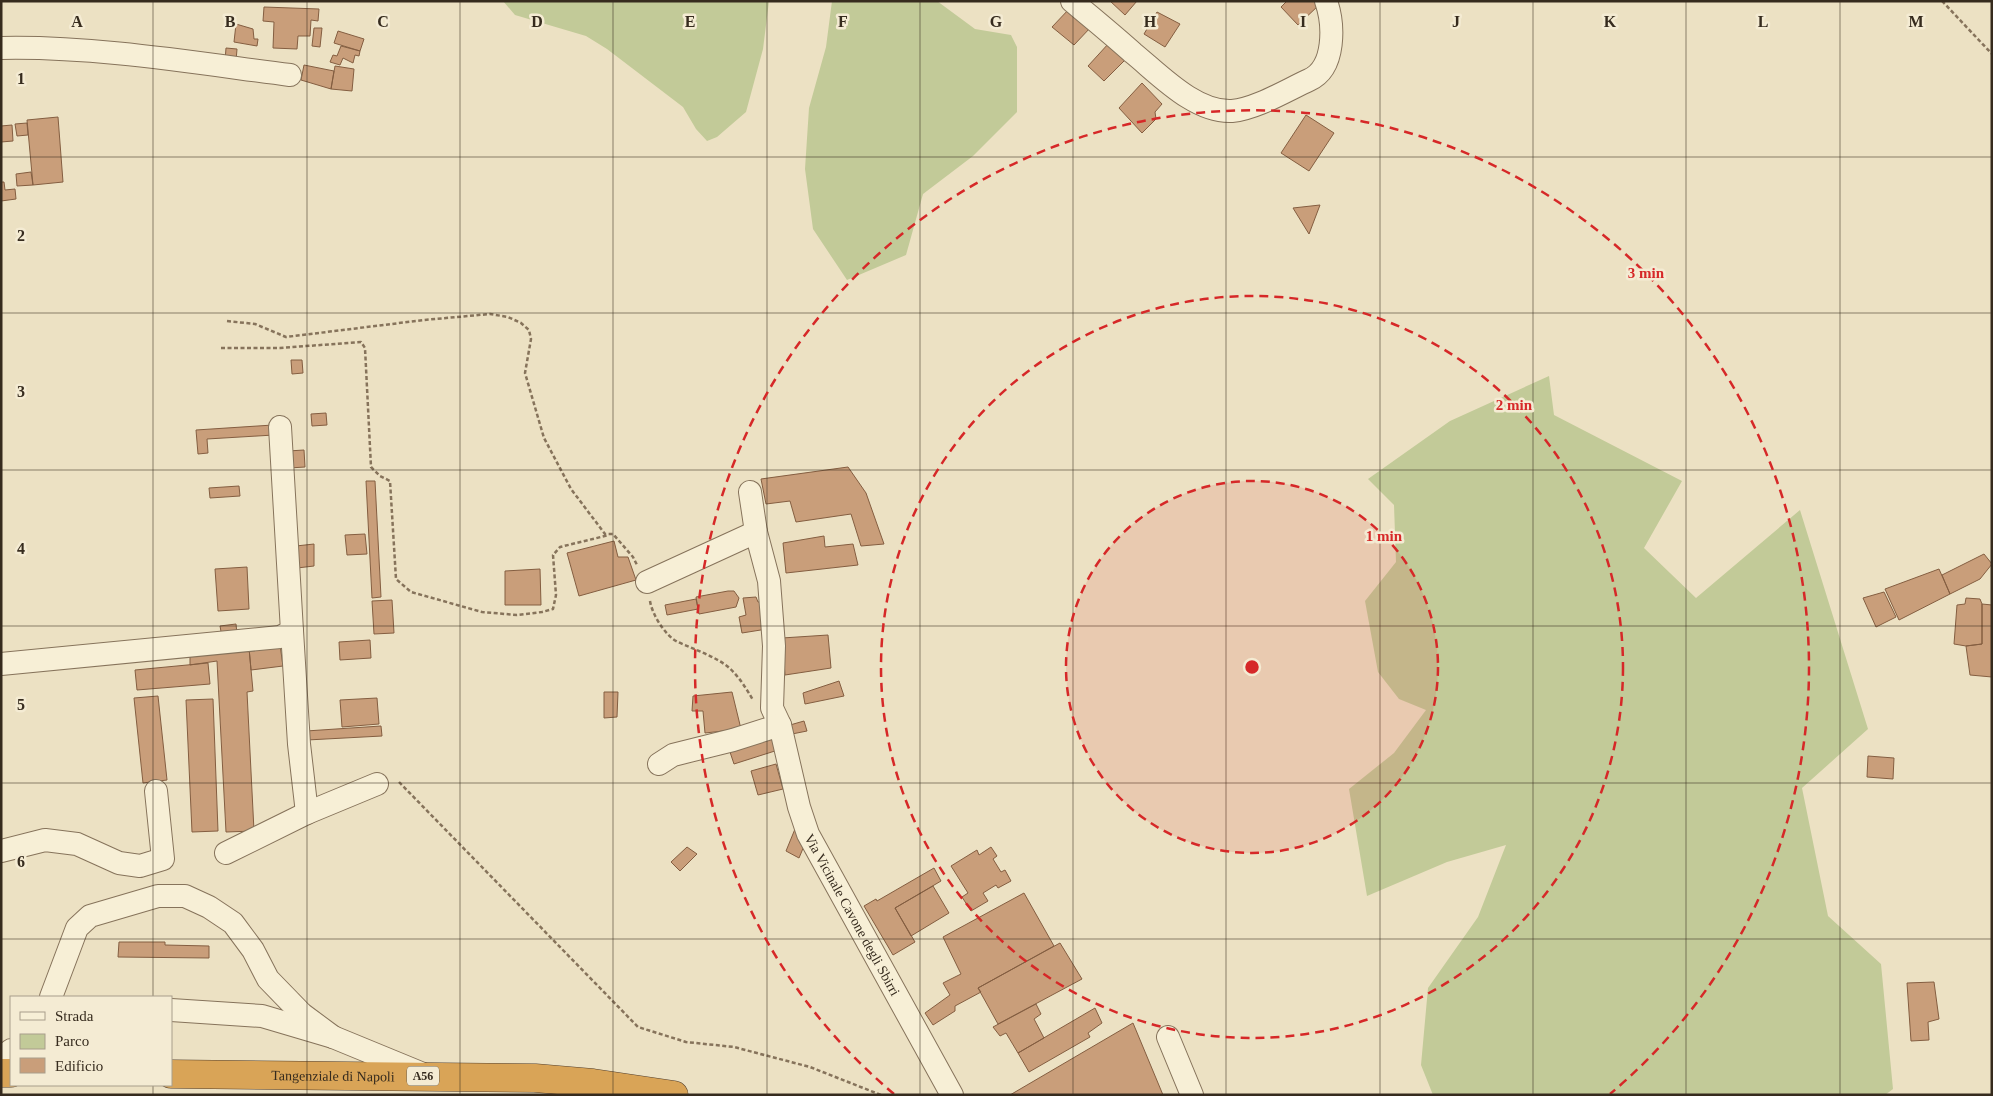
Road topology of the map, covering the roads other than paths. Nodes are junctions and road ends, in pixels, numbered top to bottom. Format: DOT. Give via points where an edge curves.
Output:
graph roads {
  1 [pos="1072,1"];
  2 [pos="1326,1"];
  3 [pos="1,48"];
  4 [pos="290,75"];
  5 [pos="280,427"];
  6 [pos="750,492"];
  7 [pos="756,532"];
  8 [pos="647,582"];
  9 [pos="292,631"];
  10 [pos="1,664"];
  11 [pos="780,725"];
  12 [pos="659,764"];
  13 [pos="377,784"];
  14 [pos="156,791"];
  15 [pos="306,813"];
  16 [pos="1,851"];
  17 [pos="226,853"];
  18 [pos="51,996"];
  19 [pos="172,1010"];
  20 [pos="333,1036"];
  21 [pos="1168,1037"];
  22 [pos="172,1074"];
  23 [pos="426,1076"];
  24 [pos="674,1095"];
  25 [pos="952,1095"];
  26 [pos="1192,1095"];
  1 -- 2 [label="street" via="1178,90 1206,106 1233,111 1313,78 1321,70 1330,48 1332,28"];
  3 -- 4 [label="street" via="62,49"];
  5 -- 9 [label="street"];
  6 -- 7 [label="street, Via Vicinale Cavone degli Sbirri"];
  7 -- 8 [label="street"];
  7 -- 11 [label="street, Via Vicinale Cavone degli Sbirri" via="769,581 774,646 772,708"];
  9 -- 10 [label="street" via="280,636"];
  9 -- 15 [label="street"];
  11 -- 12 [label="street" via="672,755"];
  11 -- 25 [label="street, Via Vicinale Cavone degli Sbirri" via="808,834"];
  13 -- 15 [label="street"];
  14 -- 16 [label="street" via="163,859 140,866 119,863 77,844 45,840"];
  15 -- 17 [label="street"];
  18 -- 20 [label="street" via="77,928 90,916 158,896 185,896 233,923 268,979 302,1014"];
  19 -- 20 [label="street" via="262,1016"];
  20 -- 23 [label="street"];
  21 -- 26 [label="street"];
  22 -- 23 [label="highway, Tangenziale di Napoli / A56"];
  23 -- 24 [label="highway, Tangenziale di Napoli / A56" via="535,1078"];
}
